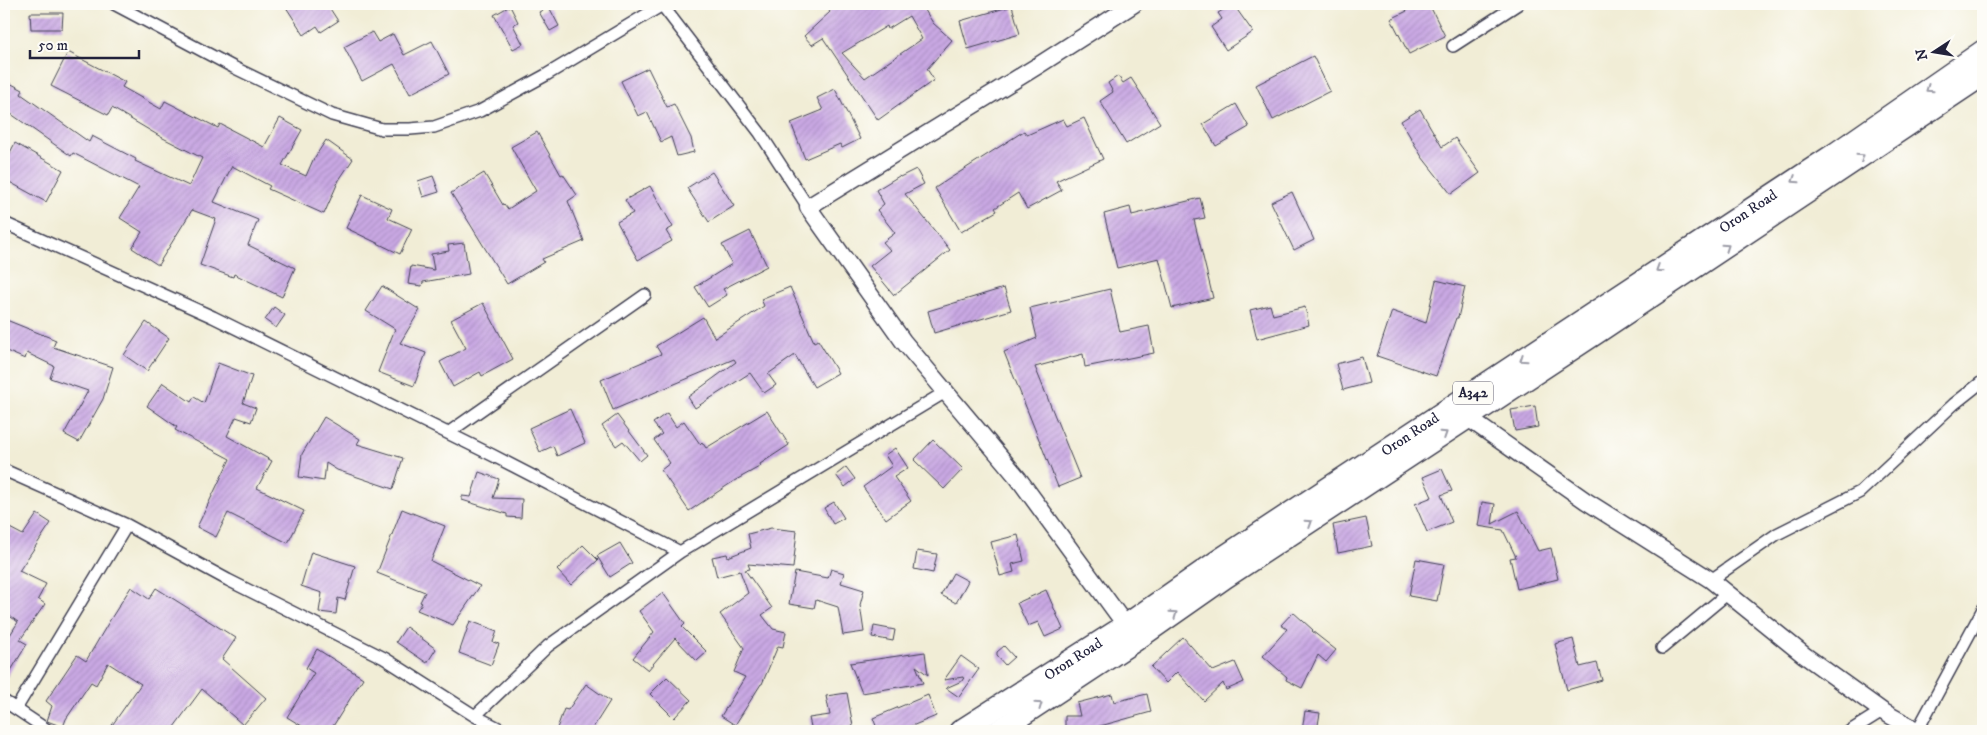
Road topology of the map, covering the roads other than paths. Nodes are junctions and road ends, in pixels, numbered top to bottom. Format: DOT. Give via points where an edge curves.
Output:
graph roads {
  1 [pos="114,4"];
  2 [pos="663,4"];
  3 [pos="1134,4"];
  4 [pos="1518,4"];
  5 [pos="1453,46"];
  6 [pos="1983,51"];
  7 [pos="1983,75"];
  8 [pos="808,207"];
  9 [pos="4,223"];
  10 [pos="645,295"];
  11 [pos="1983,381"];
  12 [pos="947,391"];
  13 [pos="1463,410"];
  14 [pos="448,433"];
  15 [pos="4,470"];
  16 [pos="127,525"];
  17 [pos="680,552"];
  18 [pos="1711,580"];
  19 [pos="1727,594"];
  20 [pos="1983,609"];
  21 [pos="1131,632"];
  22 [pos="1662,648"];
  23 [pos="4,701"];
  24 [pos="16,709"];
  25 [pos="1882,711"];
  26 [pos="476,716"];
  27 [pos="49,731"];
  28 [pos="504,731"];
  29 [pos="960,731"];
  30 [pos="998,731"];
  31 [pos="1850,731"];
  32 [pos="1918,731"];
  1 -- 2 [label="street" via="332,115 382,129 434,126 480,111"];
  2 -- 8 [label="street" via="760,133"];
  3 -- 8 [label="street"];
  4 -- 5 [label="street"];
  6 -- 13 [label="highway, Oron Road / A342, one-way"];
  13 -- 7 [label="highway, Oron Road / A342, one-way"];
  8 -- 12 [label="street" via="903,341"];
  9 -- 14 [label="street" via="213,318"];
  10 -- 14 [label="street"];
  11 -- 18 [label="street" via="1860,492 1777,534"];
  12 -- 17 [label="street"];
  12 -- 21 [label="street" via="1018,478"];
  13 -- 18 [label="street" via="1586,501"];
  13 -- 21 [label="highway, Oron Road / A342" via="1226,577"];
  14 -- 17 [label="street"];
  15 -- 16 [label="street"];
  16 -- 24 [label="street"];
  16 -- 26 [label="street" via="384,658"];
  17 -- 26 [label="street" via="548,646"];
  18 -- 19 [label="street"];
  19 -- 22 [label="street"];
  19 -- 25 [label="street"];
  20 -- 32 [label="street"];
  21 -- 29 [label="highway, Oron Road / A342"];
  30 -- 21 [label="highway, Oron Road / A342, one-way"];
  23 -- 24 [label="street"];
  24 -- 27 [label="street"];
  25 -- 31 [label="street"];
  25 -- 32 [label="street"];
  26 -- 28 [label="street"];
}
